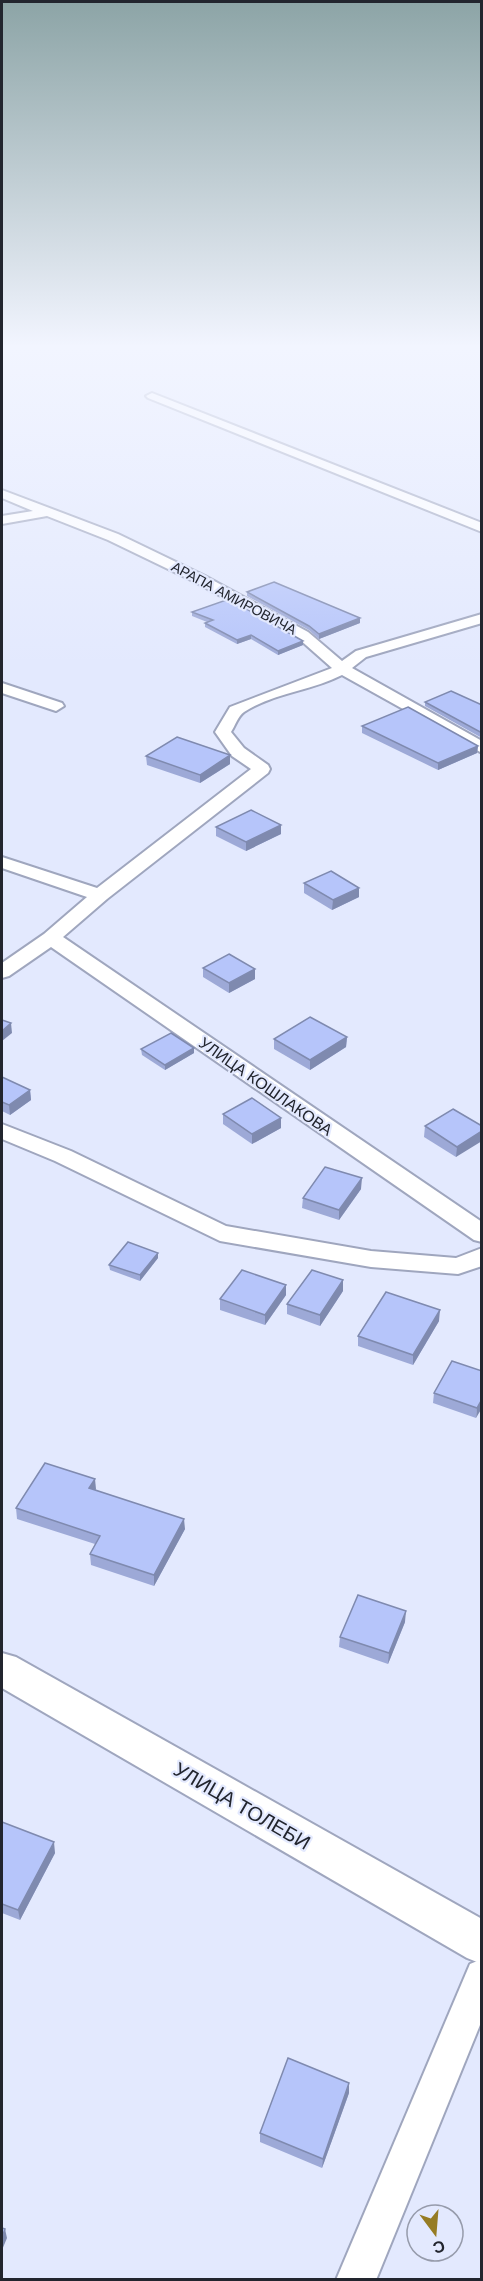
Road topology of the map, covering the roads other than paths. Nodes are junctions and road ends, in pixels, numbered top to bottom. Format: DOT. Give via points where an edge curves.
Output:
graph roads {
  1 [pos="296,453"];
  2 [pos="2,494"];
  3 [pos="49,512"];
  4 [pos="2,520"];
  5 [pos="482,528"];
  6 [pos="482,618"];
  7 [pos="342,669"];
  8 [pos="2,688"];
  9 [pos="56,706"];
  10 [pos="482,748"];
  11 [pos="2,862"];
  12 [pos="100,895"];
  13 [pos="51,938"];
  14 [pos="2,972"];
  15 [pos="2,1131"];
  16 [pos="482,1234"];
  17 [pos="482,1256"];
  18 [pos="2,1669"];
  19 [pos="482,1943"];
  20 [pos="482,1976"];
  21 [pos="356,2280"];
  1 -- 5 [label="street"];
  2 -- 3 [label="street, АРАПА АМИРОВИЧА"];
  3 -- 4 [label="street"];
  3 -- 7 [label="street, АРАПА АМИРОВИЧА" via="113,537 200,579 303,635"];
  6 -- 7 [label="street" via="361,654"];
  7 -- 10 [label="street, АРАПА АМИРОВИЧА"];
  7 -- 12 [label="street" via="236,710 223,732 238,752 262,769"];
  8 -- 9 [label="street"];
  11 -- 12 [label="street"];
  12 -- 13 [label="street"];
  13 -- 14 [label="street"];
  13 -- 16 [label="street, УЛИЦА КОШЛАКОВА"];
  15 -- 17 [label="street" via="63,1156 220,1233 371,1258 447,1266 458,1266"];
  18 -- 19 [label="street, УЛИЦА ТОЛЕБИ"];
  20 -- 21 [label="street"];
}
